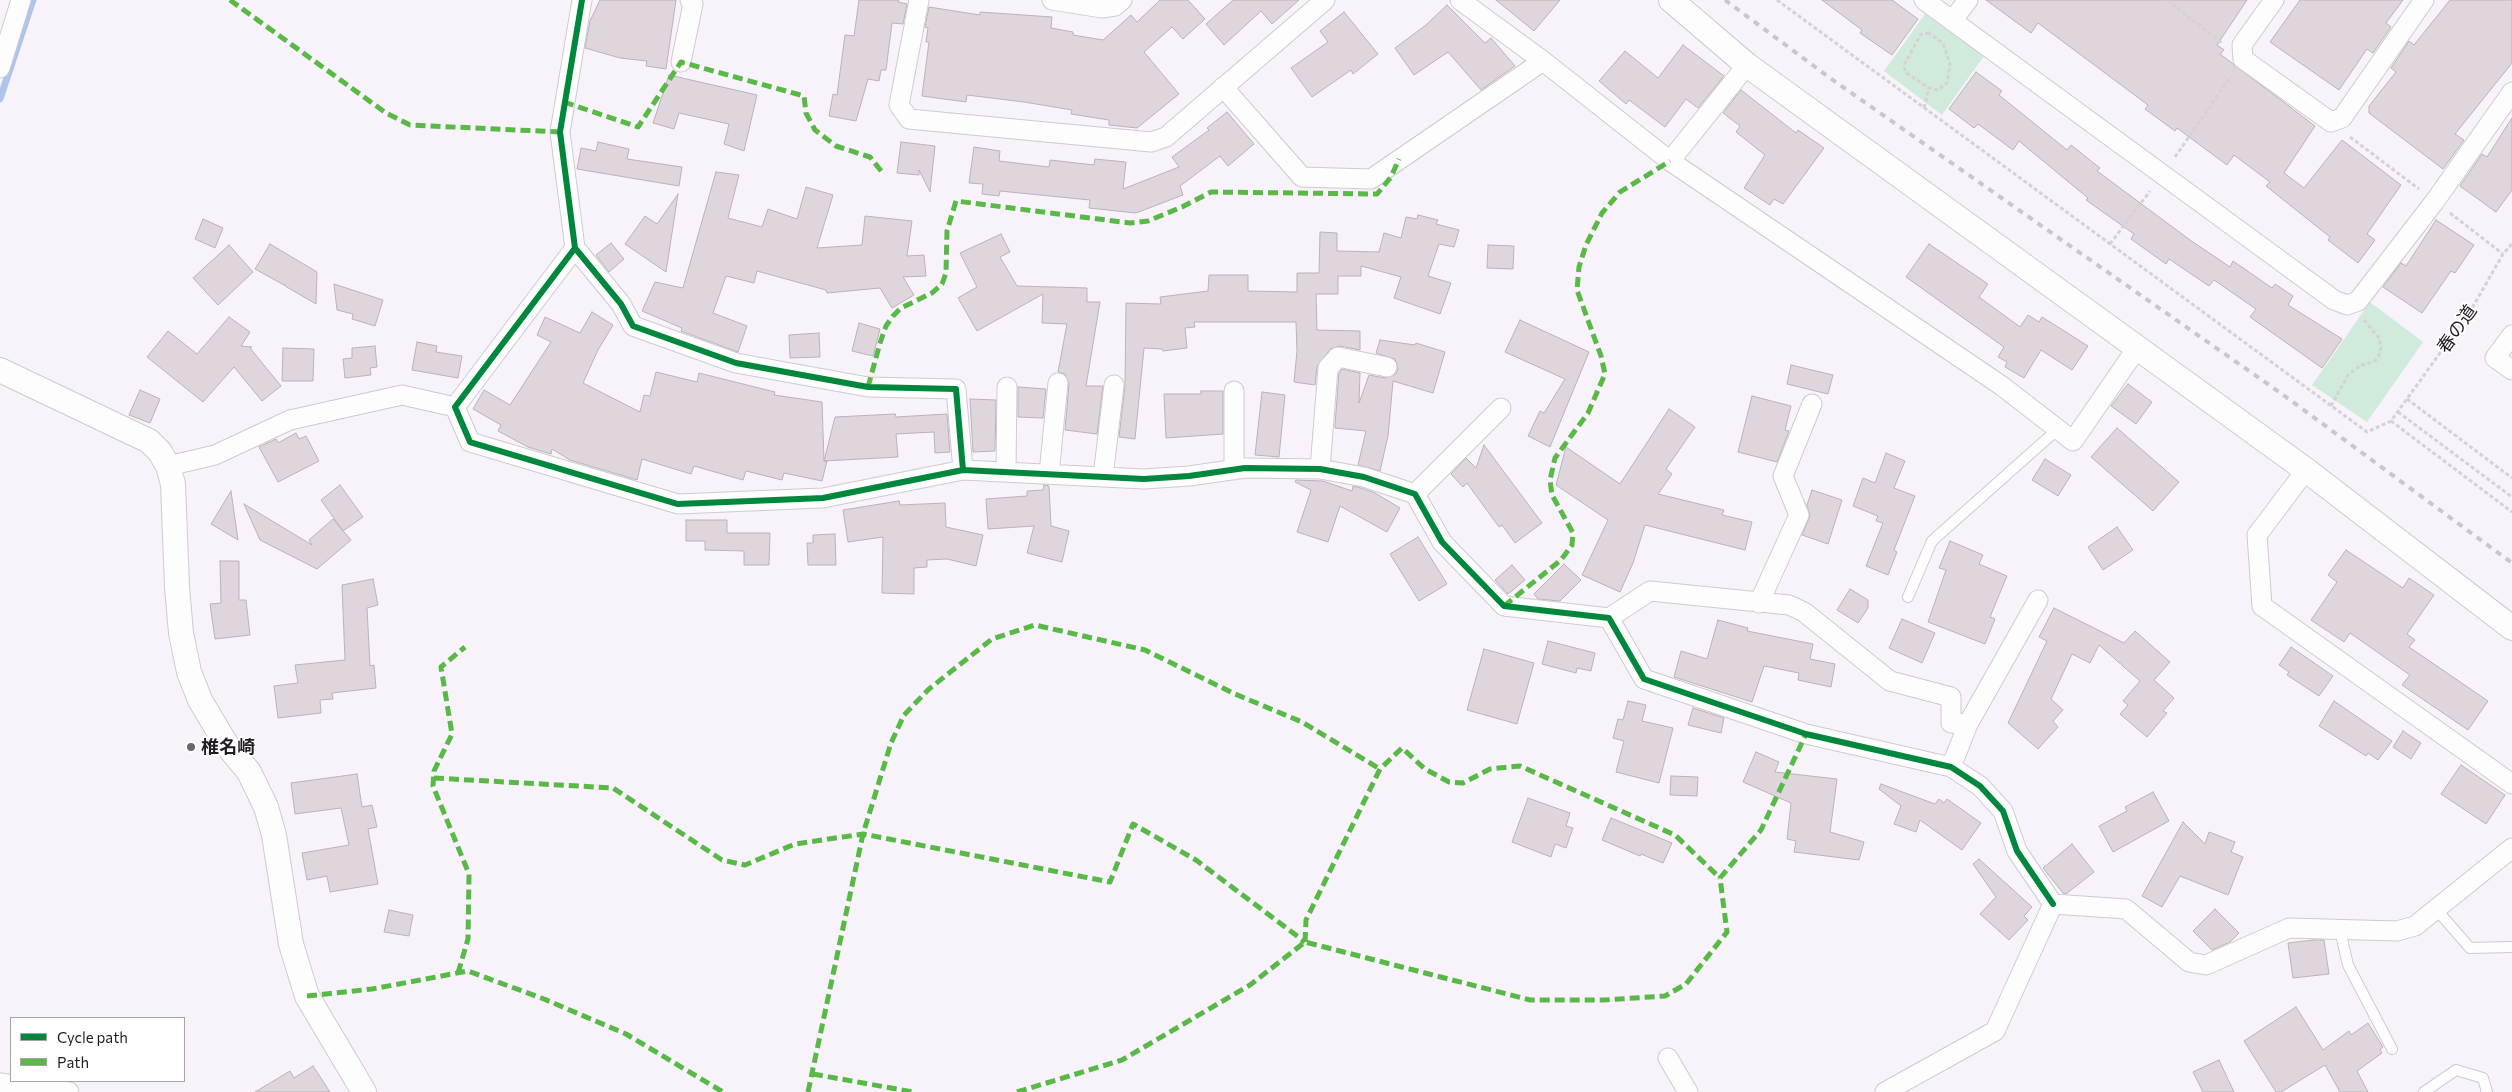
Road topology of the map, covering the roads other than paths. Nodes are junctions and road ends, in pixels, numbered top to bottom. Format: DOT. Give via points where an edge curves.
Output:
graph roads {
  1 [pos="21,0"];
  2 [pos="582,0"];
  3 [pos="690,0"];
  4 [pos="919,0"];
  5 [pos="1052,0"];
  6 [pos="1122,0"];
  7 [pos="1325,0"];
  8 [pos="1460,0"];
  9 [pos="1671,0"];
  10 [pos="1968,0"];
  11 [pos="2274,0"];
  12 [pos="2424,0"];
  13 [pos="1938,11"];
  14 [pos="1543,61"];
  15 [pos="681,62"];
  16 [pos="1747,65"];
  17 [pos="0,68"];
  18 [pos="1223,87"];
  19 [pos="2512,92"];
  20 [pos="1670,161"];
  21 [pos="575,248"];
  22 [pos="2512,335"];
  23 [pos="2137,348"];
  24 [pos="1387,367"];
  25 [pos="0,370"];
  26 [pos="2512,370"];
  27 [pos="1058,383"];
  28 [pos="1114,386"];
  29 [pos="1008,387"];
  30 [pos="1234,391"];
  31 [pos="1812,404"];
  32 [pos="455,407"];
  33 [pos="1501,408"];
  34 [pos="2058,429"];
  35 [pos="168,466"];
  36 [pos="1320,469"];
  37 [pos="963,470"];
  38 [pos="1234,470"];
  39 [pos="2306,470"];
  40 [pos="1006,472"];
  41 [pos="1049,474"];
  42 [pos="1103,477"];
  43 [pos="1415,494"];
  44 [pos="1908,597"];
  45 [pos="2038,600"];
  46 [pos="1759,603"];
  47 [pos="1609,618"];
  48 [pos="2512,628"];
  49 [pos="1968,724"];
  50 [pos="1950,767"];
  51 [pos="2512,784"];
  52 [pos="2512,848"];
  53 [pos="2053,904"];
  54 [pos="2436,909"];
  55 [pos="2340,930"];
  56 [pos="2512,947"];
  57 [pos="2392,1049"];
  58 [pos="1668,1058"];
  59 [pos="0,1083"];
  60 [pos="69,1092"];
  61 [pos="364,1092"];
  62 [pos="1688,1092"];
  63 [pos="1884,1092"];
  64 [pos="2424,1092"];
  65 [pos="2487,1092"];
  1 -- 17 [label="street"];
  2 -- 21 [label="street" via="560,132"];
  3 -- 15 [label="street" via="693,4"];
  4 -- 18 [label="street" via="899,105 910,119 1151,142 1166,138"];
  5 -- 6 [label="street" via="1102,8 1115,6"];
  7 -- 18 [label="street"];
  8 -- 14 [label="street"];
  9 -- 16 [label="street"];
  10 -- 13 [label="street"];
  11 -- 12 [label="street" via="2242,45 2242,59 2330,122 2342,118"];
  13 -- 19 [label="street" via="2334,300 2347,304 2358,301 2435,201"];
  14 -- 18 [label="street" via="1371,179 1302,177"];
  14 -- 20 [label="street"];
  16 -- 20 [label="street"];
  16 -- 23 [label="street"];
  20 -- 34 [label="street" via="2002,386"];
  21 -- 32 [label="street"];
  21 -- 37 [label="street" via="621,304 633,326 736,363 868,386 956,389"];
  22 -- 26 [label="street" via="2495,358"];
  23 -- 34 [label="street" via="2074,442"];
  23 -- 39 [label="street"];
  24 -- 36 [label="street" via="1338,357 1328,368"];
  25 -- 35 [label="street" via="149,441"];
  27 -- 41 [label="street"];
  28 -- 42 [label="street"];
  29 -- 40 [label="street"];
  30 -- 38 [label="street"];
  31 -- 46 [label="street" via="1783,476 1799,515"];
  32 -- 35 [label="street" via="402,394 290,420 215,455"];
  32 -- 37 [label="street" via="470,442 678,504 823,498"];
  33 -- 43 [label="street"];
  34 -- 44 [label="lane" via="1932,541"];
  35 -- 61 [label="street" via="173,484 176,587 190,672 200,700 226,744 249,772 266,807 274,835 291,944 307,996"];
  36 -- 38 [label="street"];
  36 -- 43 [label="street" via="1364,477"];
  37 -- 40 [label="street"];
  38 -- 42 [label="street" via="1153,479"];
  39 -- 48 [label="street"];
  39 -- 51 [label="street" via="2257,535 2262,606"];
  40 -- 41 [label="street"];
  41 -- 42 [label="street"];
  43 -- 47 [label="street" via="1442,542 1504,606"];
  45 -- 49 [label="street"];
  46 -- 47 [label="street" via="1650,591"];
  46 -- 49 [label="street" via="1789,606 1804,612 1890,681 1951,697 1951,723"];
  47 -- 50 [label="street" via="1644,679 1806,734"];
  49 -- 50 [label="street"];
  50 -- 53 [label="street" via="1980,786 2003,811 2017,852"];
  52 -- 54 [label="street"];
  53 -- 55 [label="street" via="2126,909 2189,962 2206,965 2289,928"];
  53 -- 63 [label="street" via="1995,1032"];
  54 -- 55 [label="street" via="2415,926 2397,931"];
  54 -- 56 [label="lane" via="2470,948"];
  55 -- 57 [label="lane" via="2348,965"];
  58 -- 62 [label="street"];
  59 -- 60 [label="street"];
  64 -- 65 [label="lane" via="2456,1070 2483,1078"];
}
